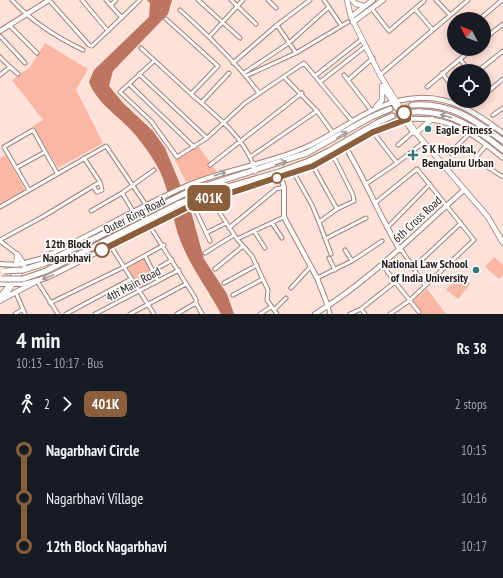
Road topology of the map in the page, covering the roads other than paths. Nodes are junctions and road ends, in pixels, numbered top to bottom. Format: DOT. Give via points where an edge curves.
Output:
graph roads {
  1 [pos="12,0"];
  2 [pos="49,0"];
  3 [pos="82,0"];
  4 [pos="106,0"];
  5 [pos="116,0"];
  6 [pos="140,0"];
  7 [pos="198,0"];
  8 [pos="231,0"];
  9 [pos="244,0"];
  10 [pos="268,0"];
  11 [pos="310,0"];
  12 [pos="324,0"];
  13 [pos="347,0"];
  14 [pos="352,0"];
  15 [pos="373,0"];
  16 [pos="383,0"];
  17 [pos="436,0"];
  18 [pos="468,0"];
  19 [pos="502,0"];
  20 [pos="424,1"];
  21 [pos="110,5"];
  22 [pos="238,5"];
  23 [pos="365,6"];
  24 [pos="276,8"];
  25 [pos="329,8"];
  26 [pos="349,8"];
  27 [pos="372,9"];
  28 [pos="180,10"];
  29 [pos="415,10"];
  30 [pos="447,12"];
  31 [pos="454,12"];
  32 [pos="488,12"];
  33 [pos="26,15"];
  34 [pos="447,17"];
  35 [pos="122,18"];
  36 [pos="166,19"];
  37 [pos="351,20"];
  38 [pos="222,21"];
  39 [pos="256,24"];
  40 [pos="503,24"];
  41 [pos="277,25"];
  42 [pos="342,25"];
  43 [pos="10,26"];
  44 [pos="432,29"];
  45 [pos="0,30"];
  46 [pos="108,31"];
  47 [pos="491,33"];
  48 [pos="0,36"];
  49 [pos="209,36"];
  50 [pos="240,38"];
  51 [pos="362,39"];
  52 [pos="289,43"];
  53 [pos="366,46"];
  54 [pos="141,48"];
  55 [pos="83,50"];
  56 [pos="503,50"];
  57 [pos="37,53"];
  58 [pos="296,53"];
  59 [pos="0,56"];
  60 [pos="464,56"];
  61 [pos="373,58"];
  62 [pos="460,59"];
  63 [pos="154,61"];
  64 [pos="233,62"];
  65 [pos="25,63"];
  66 [pos="463,64"];
  67 [pos="486,64"];
  68 [pos="10,67"];
  69 [pos="229,73"];
  70 [pos="442,73"];
  71 [pos="18,74"];
  72 [pos="139,74"];
  73 [pos="245,74"];
  74 [pos="0,75"];
  75 [pos="344,75"];
  76 [pos="380,75"];
  77 [pos="315,76"];
  78 [pos="284,77"];
  79 [pos="503,79"];
  80 [pos="348,80"];
  81 [pos="447,80"];
  82 [pos="320,82"];
  83 [pos="129,84"];
  84 [pos="382,86"];
  85 [pos="427,87"];
  86 [pos="491,88"];
  87 [pos="259,93"];
  88 [pos="191,94"];
  89 [pos="302,94"];
  90 [pos="394,101"];
  91 [pos="201,103"];
  92 [pos="412,105"];
  93 [pos="374,108"];
  94 [pos="503,108"];
  95 [pos="390,109"];
  96 [pos="317,111"];
  97 [pos="413,112"];
  98 [pos="493,114"];
  99 [pos="392,116"];
  100 [pos="406,119"];
  101 [pos="432,119"];
  102 [pos="352,121"];
  103 [pos="224,123"];
  104 [pos="373,132"];
  105 [pos="333,133"];
  106 [pos="415,133"];
  107 [pos="470,133"];
  108 [pos="503,133"];
  109 [pos="207,138"];
  110 [pos="240,141"];
  111 [pos="503,141"];
  112 [pos="423,143"];
  113 [pos="486,144"];
  114 [pos="398,145"];
  115 [pos="194,147"];
  116 [pos="346,148"];
  117 [pos="503,150"];
  118 [pos="45,152"];
  119 [pos="450,153"];
  120 [pos="333,155"];
  121 [pos="250,157"];
  122 [pos="84,158"];
  123 [pos="503,158"];
  124 [pos="397,163"];
  125 [pos="210,164"];
  126 [pos="253,164"];
  127 [pos="313,166"];
  128 [pos="16,168"];
  129 [pos="154,170"];
  130 [pos="255,171"];
  131 [pos="57,173"];
  132 [pos="294,173"];
  133 [pos="280,175"];
  134 [pos="503,177"];
  135 [pos="100,182"];
  136 [pos="132,184"];
  137 [pos="366,184"];
  138 [pos="430,184"];
  139 [pos="93,186"];
  140 [pos="284,187"];
  141 [pos="29,190"];
  142 [pos="464,191"];
  143 [pos="122,193"];
  144 [pos="210,198"];
  145 [pos="375,203"];
  146 [pos="146,205"];
  147 [pos="191,205"];
  148 [pos="446,206"];
  149 [pos="0,207"];
  150 [pos="338,209"];
  151 [pos="91,211"];
  152 [pos="133,211"];
  153 [pos="169,212"];
  154 [pos="284,217"];
  155 [pos="366,218"];
  156 [pos="319,222"];
  157 [pos="226,223"];
  158 [pos="272,223"];
  159 [pos="461,223"];
  160 [pos="149,225"];
  161 [pos="229,228"];
  162 [pos="387,228"];
  163 [pos="254,231"];
  164 [pos="206,233"];
  165 [pos="234,235"];
  166 [pos="282,238"];
  167 [pos="237,239"];
  168 [pos="325,239"];
  169 [pos="0,241"];
  170 [pos="210,241"];
  171 [pos="382,241"];
  172 [pos="503,243"];
  173 [pos="164,245"];
  174 [pos="110,246"];
  175 [pos="243,246"];
  176 [pos="265,248"];
  177 [pos="345,250"];
  178 [pos="400,250"];
  179 [pos="205,253"];
  180 [pos="17,254"];
  181 [pos="331,254"];
  182 [pos="145,256"];
  183 [pos="328,258"];
  184 [pos="172,260"];
  185 [pos="352,261"];
  186 [pos="0,264"];
  187 [pos="24,264"];
  188 [pos="382,264"];
  189 [pos="17,265"];
  190 [pos="257,265"];
  191 [pos="311,266"];
  192 [pos="124,267"];
  193 [pos="414,267"];
  194 [pos="215,268"];
  195 [pos="2,270"];
  196 [pos="179,270"];
  197 [pos="335,270"];
  198 [pos="153,271"];
  199 [pos="1,278"];
  200 [pos="317,278"];
  201 [pos="131,279"];
  202 [pos="263,279"];
  203 [pos="37,281"];
  204 [pos="158,281"];
  205 [pos="395,282"];
  206 [pos="224,283"];
  207 [pos="0,284"];
  208 [pos="11,284"];
  209 [pos="186,284"];
  210 [pos="425,286"];
  211 [pos="291,288"];
  212 [pos="139,291"];
  213 [pos="16,293"];
  214 [pos="233,295"];
  215 [pos="0,296"];
  216 [pos="286,298"];
  217 [pos="0,301"];
  218 [pos="409,301"];
  219 [pos="50,303"];
  220 [pos="196,303"];
  221 [pos="148,305"];
  222 [pos="328,306"];
  223 [pos="361,308"];
  224 [pos="24,309"];
  225 [pos="273,309"];
  226 [pos="419,312"];
  227 [pos="15,314"];
  228 [pos="26,314"];
  229 [pos="58,314"];
  230 [pos="66,314"];
  231 [pos="95,314"];
  232 [pos="130,314"];
  233 [pos="154,314"];
  234 [pos="177,314"];
  235 [pos="202,314"];
  236 [pos="260,314"];
  237 [pos="277,314"];
  238 [pos="315,314"];
  239 [pos="330,314"];
  240 [pos="350,314"];
  241 [pos="365,314"];
  242 [pos="390,314"];
  1 -- 33 [label="street"];
  2 -- 33 [label="street"];
  2 -- 46 [label="street" via="88,45 92,46"];
  3 -- 46 [label="street"];
  4 -- 21 [label="street"];
  5 -- 21 [label="street"];
  6 -- 35 [label="street"];
  7 -- 38 [label="street"];
  8 -- 22 [label="street"];
  9 -- 22 [label="street"];
  10 -- 24 [label="street"];
  11 -- 41 [label="street"];
  12 -- 25 [label="street"];
  13 -- 26 [label="main road"];
  14 -- 23 [label="main road"];
  14 -- 26 [label="main road"];
  15 -- 23 [label="main road"];
  16 -- 27 [label="main road"];
  17 -- 30 [label="street"];
  18 -- 31 [label="street"];
  19 -- 32 [label="street"];
  20 -- 29 [label="street"];
  21 -- 35 [label="street"];
  22 -- 38 [label="street"];
  22 -- 39 [label="street"];
  23 -- 37 [label="main road"];
  25 -- 42 [label="street"];
  25 -- 52 [label="street"];
  26 -- 37 [label="main road"];
  27 -- 29 [label="street" via="389,31"];
  27 -- 37 [label="main road"];
  28 -- 49 [label="street"];
  29 -- 44 [label="street"];
  33 -- 43 [label="street"];
  33 -- 55 [label="street"];
  34 -- 44 [label="street"];
  35 -- 46 [label="street"];
  36 -- 88 [label="street" via="218,66"];
  37 -- 42 [label="street"];
  37 -- 51 [label="main road"];
  38 -- 49 [label="street"];
  38 -- 50 [label="street"];
  40 -- 47 [label="street"];
  41 -- 52 [label="street"];
  41 -- 64 [label="street"];
  42 -- 58 [label="street"];
  43 -- 45 [label="street"];
  43 -- 57 [label="street"];
  44 -- 76 [label="street"];
  48 -- 65 [label="street"];
  49 -- 64 [label="street"];
  51 -- 53 [label="main road"];
  51 -- 77 [label="street"];
  52 -- 58 [label="street"];
  52 -- 73 [label="street"];
  53 -- 61 [label="main road"];
  53 -- 82 [label="street"];
  54 -- 63 [label="street"];
  56 -- 67 [label="street"];
  58 -- 73 [label="street"];
  59 -- 68 [label="street"];
  60 -- 62 [label="street"];
  61 -- 76 [label="main road"];
  61 -- 80 [label="street"];
  62 -- 66 [label="street"];
  62 -- 70 [label="street"];
  63 -- 72 [label="street"];
  63 -- 88 [label="street"];
  64 -- 73 [label="street"];
  68 -- 71 [label="street"];
  68 -- 74 [label="street"];
  69 -- 91 [label="street"];
  70 -- 81 [label="street"];
  70 -- 85 [label="street"];
  72 -- 83 [label="street"];
  72 -- 109 [label="street"];
  73 -- 87 [label="street"];
  75 -- 80 [label="street"];
  76 -- 84 [label="main road"];
  76 -- 90 [label="main road"];
  77 -- 78 [label="street" via="304,62"];
  77 -- 82 [label="street"];
  78 -- 87 [label="street"];
  78 -- 89 [label="street"];
  79 -- 86 [label="street"];
  80 -- 93 [label="street"];
  82 -- 102 [label="street"];
  83 -- 115 [label="street"];
  83 -- 115 [label="street" via="120,92 151,121 177,157"];
  84 -- 90 [label="main road"];
  84 -- 93 [label="main road" via="383,97"];
  87 -- 103 [label="street"];
  88 -- 91 [label="street"];
  89 -- 96 [label="street"];
  89 -- 110 [label="street"];
  90 -- 93 [label="street"];
  90 -- 100 [label="main road"];
  90 -- 100 [label="main road"];
  90 -- 108 [label="street" via="420,98 454,103 472,111"];
  91 -- 103 [label="street"];
  92 -- 111 [label="highway" via="444,107 465,114"];
  93 -- 102 [label="street"];
  94 -- 98 [label="street"];
  130 -- 95 [label="highway, Outer Ring Road, one-way" via="317,149 371,117"];
  96 -- 105 [label="street"];
  96 -- 121 [label="street"];
  117 -- 97 [label="highway, one-way" via="460,120 441,114"];
  99 -- 133 [label="highway, Outer Ring Road" via="377,122 319,157"];
  100 -- 101 [label="street"];
  100 -- 104 [label="street"];
  100 -- 106 [label="main road"];
  101 -- 106 [label="main road"];
  101 -- 107 [label="street" via="451,123"];
  102 -- 105 [label="street"];
  103 -- 109 [label="street"];
  103 -- 110 [label="street"];
  104 -- 116 [label="street"];
  104 -- 124 [label="street"];
  105 -- 126 [label="street" via="288,155"];
  106 -- 112 [label="main road"];
  106 -- 114 [label="street"];
  107 -- 113 [label="street"];
  107 -- 119 [label="street"];
  109 -- 115 [label="street"];
  110 -- 121 [label="street"];
  110 -- 125 [label="street"];
  112 -- 124 [label="street"];
  112 -- 142 [label="main road"];
  113 -- 123 [label="street"];
  113 -- 134 [label="street" via="475,159"];
  116 -- 120 [label="street"];
  116 -- 137 [label="street"];
  118 -- 128 [label="street"];
  118 -- 128 [label="street" via="33,130 4,147"];
  118 -- 131 [label="street"];
  120 -- 127 [label="street"];
  120 -- 150 [label="street" via="354,201"];
  121 -- 126 [label="street"];
  122 -- 131 [label="street"];
  122 -- 135 [label="street"];
  122 -- 136 [label="street" via="106,146"];
  124 -- 137 [label="street"];
  126 -- 130 [label="highway"];
  146 -- 126 [label="street, one-way" via="215,175"];
  127 -- 132 [label="street"];
  127 -- 150 [label="street"];
  128 -- 141 [label="street"];
  129 -- 136 [label="street"];
  130 -- 195 [label="highway, Outer Ring Road, bridge" via="190,191 45,263 23,270"];
  131 -- 141 [label="street"];
  132 -- 133 [label="street"];
  132 -- 156 [label="street"];
  133 -- 140 [label="street"];
  133 -- 144 [label="street"];
  133 -- 153 [label="highway, Outer Ring Road" via="193,198"];
  135 -- 139 [label="street"];
  135 -- 139 [label="street" via="102,190 97,192"];
  136 -- 143 [label="street"];
  136 -- 146 [label="street"];
  137 -- 145 [label="street"];
  138 -- 145 [label="street" via="417,169"];
  138 -- 148 [label="street"];
  138 -- 162 [label="street"];
  139 -- 169 [label="street"];
  140 -- 154 [label="street"];
  140 -- 161 [label="street" via="276,189"];
  141 -- 149 [label="street"];
  142 -- 148 [label="street, 6th Cross Road"];
  142 -- 172 [label="main road" via="488,217"];
  143 -- 151 [label="street"];
  143 -- 152 [label="street"];
  144 -- 147 [label="street"];
  144 -- 157 [label="street"];
  145 -- 162 [label="street"];
  146 -- 152 [label="street"];
  147 -- 153 [label="street"];
  147 -- 164 [label="street"];
  148 -- 159 [label="street"];
  148 -- 178 [label="street, 6th Cross Road"];
  150 -- 156 [label="street"];
  152 -- 187 [label="street" via="48,255"];
  153 -- 160 [label="street"];
  153 -- 199 [label="highway, Outer Ring Road, bridge" via="46,271 23,278"];
  154 -- 158 [label="street"];
  154 -- 191 [label="street"];
  155 -- 168 [label="street"];
  156 -- 168 [label="street"];
  157 -- 161 [label="street"];
  157 -- 164 [label="street"];
  158 -- 163 [label="street"];
  158 -- 166 [label="street"];
  159 -- 193 [label="street"];
  159 -- 210 [label="street" via="474,240"];
  160 -- 173 [label="street"];
  160 -- 174 [label="street"];
  161 -- 165 [label="street"];
  162 -- 178 [label="street"];
  163 -- 167 [label="street"];
  163 -- 176 [label="street"];
  164 -- 170 [label="street"];
  165 -- 167 [label="street"];
  165 -- 179 [label="street"];
  167 -- 175 [label="street"];
  168 -- 181 [label="street"];
  169 -- 180 [label="street"];
  171 -- 185 [label="street"];
  173 -- 182 [label="street"];
  173 -- 184 [label="street"];
  174 -- 192 [label="street"];
  174 -- 203 [label="street, one-way"];
  175 -- 190 [label="street"];
  175 -- 194 [label="street"];
  177 -- 185 [label="street"];
  178 -- 188 [label="street, 6th Cross Road"];
  178 -- 193 [label="street"];
  180 -- 187 [label="main road"];
  180 -- 189 [label="main road"];
  182 -- 192 [label="street"];
  182 -- 198 [label="street"];
  183 -- 197 [label="street"];
  184 -- 196 [label="street"];
  184 -- 198 [label="street"];
  185 -- 197 [label="street"];
  186 -- 189 [label="street"];
  187 -- 189 [label="street"];
  187 -- 208 [label="main road"];
  188 -- 205 [label="street"];
  188 -- 222 [label="street, 6th Cross Road"];
  189 -- 208 [label="main road"];
  190 -- 202 [label="street"];
  190 -- 206 [label="street"];
  191 -- 200 [label="street"];
  191 -- 211 [label="street"];
  192 -- 201 [label="street"];
  192 -- 219 [label="street"];
  193 -- 210 [label="street"];
  196 -- 204 [label="street, 4th Main Road"];
  196 -- 209 [label="street"];
  197 -- 200 [label="street"];
  198 -- 204 [label="street"];
  200 -- 222 [label="street"];
  201 -- 212 [label="street"];
  201 -- 230 [label="street"];
  202 -- 214 [label="street"];
  202 -- 225 [label="street" via="268,290 267,300"];
  203 -- 208 [label="street"];
  203 -- 213 [label="main road"];
  203 -- 219 [label="street"];
  204 -- 212 [label="street, 4th Main Road"];
  205 -- 218 [label="street"];
  205 -- 223 [label="street"];
  207 -- 208 [label="street"];
  208 -- 215 [label="main road"];
  208 -- 217 [label="main road"];
  209 -- 220 [label="street"];
  209 -- 221 [label="street"];
  210 -- 218 [label="street"];
  212 -- 221 [label="street"];
  212 -- 231 [label="street, 4th Main Road"];
  213 -- 217 [label="main road"];
  213 -- 224 [label="street"];
  216 -- 225 [label="street"];
  218 -- 226 [label="street"];
  218 -- 242 [label="street"];
  219 -- 229 [label="street"];
  220 -- 234 [label="street"];
  220 -- 235 [label="street"];
  221 -- 232 [label="street"];
  221 -- 233 [label="street"];
  222 -- 238 [label="street, 6th Cross Road"];
  222 -- 239 [label="street"];
  223 -- 240 [label="street"];
  223 -- 241 [label="street"];
  224 -- 227 [label="street"];
  224 -- 228 [label="street"];
  225 -- 236 [label="street"];
  225 -- 237 [label="street"];
}
